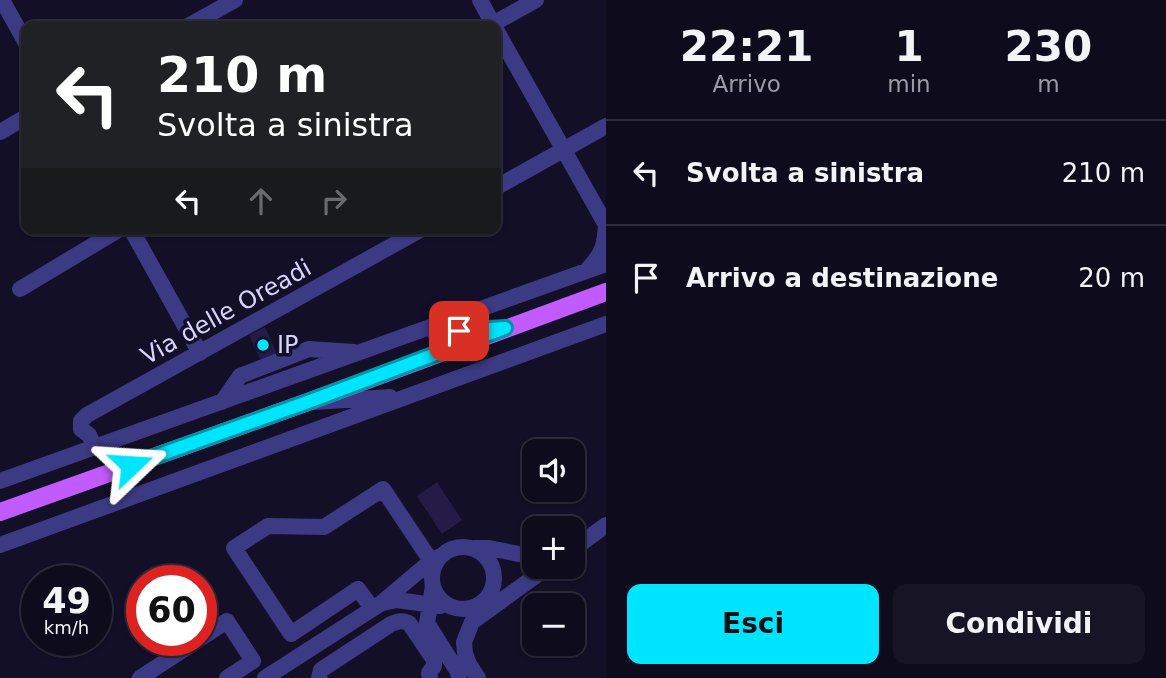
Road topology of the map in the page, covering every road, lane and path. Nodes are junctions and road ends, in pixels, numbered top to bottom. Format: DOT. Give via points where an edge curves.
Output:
graph roads {
  1 [pos="2,0"];
  2 [pos="235,0"];
  3 [pos="480,0"];
  4 [pos="536,0"];
  5 [pos="197,21"];
  6 [pos="490,21"];
  7 [pos="501,21"];
  8 [pos="21,34"];
  9 [pos="501,40"];
  10 [pos="21,120"];
  11 [pos="606,127"];
  12 [pos="0,132"];
  13 [pos="564,150"];
  14 [pos="501,185"];
  15 [pos="606,225"];
  16 [pos="110,235"];
  17 [pos="134,235"];
  18 [pos="411,235"];
  19 [pos="606,264"];
  20 [pos="585,272"];
  21 [pos="20,289"];
  22 [pos="606,292"];
  23 [pos="606,324"];
  24 [pos="505,328"];
  25 [pos="414,333"];
  26 [pos="200,353"];
  27 [pos="407,396"];
  28 [pos="305,403"];
  29 [pos="95,448"];
  30 [pos="0,481"];
  31 [pos="0,512"];
  32 [pos="606,526"];
  33 [pos="585,541"];
  34 [pos="0,545"];
  35 [pos="471,548"];
  36 [pos="522,555"];
  37 [pos="436,559"];
  38 [pos="531,579"];
  39 [pos="433,586"];
  40 [pos="511,593"];
  41 [pos="407,600"];
  42 [pos="481,603"];
  43 [pos="430,604"];
  44 [pos="376,606"];
  45 [pos="456,608"];
  46 [pos="472,622"];
  47 [pos="426,623"];
  48 [pos="217,628"];
  49 [pos="174,656"];
  50 [pos="141,678"];
  51 [pos="227,678"];
  52 [pos="265,678"];
  53 [pos="319,678"];
  54 [pos="430,678"];
  55 [pos="458,678"];
  56 [pos="478,678"];
  1 -- 8 [label="street"];
  2 -- 5 [label="street"];
  3 -- 6 [label="street"];
  4 -- 7 [label="street"];
  9 -- 13 [label="street"];
  10 -- 12 [label="street"];
  11 -- 13 [label="street"];
  13 -- 14 [label="street"];
  13 -- 15 [label="street"];
  15 -- 20 [label="street" via="601,253"];
  16 -- 21 [label="street"];
  17 -- 26 [label="street"];
  18 -- 26 [label="street, Via delle Oreadi"];
  19 -- 20 [label="street"];
  20 -- 25 [label="street"];
  22 -- 24 [label="main road"];
  23 -- 27 [label="street"];
  24 -- 25 [label="street"];
  24 -- 28 [label="main road"];
  25 -- 29 [label="street"];
  26 -- 29 [label="street, Via delle Oreadi" via="81,421 81,429"];
  27 -- 28 [label="street"];
  27 -- 34 [label="street"];
  28 -- 31 [label="main road"];
  29 -- 30 [label="street"];
  32 -- 33 [label="street"];
  35 -- 36 [label="street"];
  35 -- 37 [label="street" via="450,550"];
  35 -- 42 [label="street" via="487,559 494,576"];
  37 -- 39 [label="street"];
  37 -- 44 [label="street"];
  37 -- 44 [label="street" via="383,489 324,527 268,526 234,548 291,634 358,589"];
  38 -- 40 [label="street"];
  39 -- 43 [label="street"];
  39 -- 45 [label="street" via="441,600"];
  40 -- 42 [label="street"];
  40 -- 46 [label="street"];
  41 -- 43 [label="street"];
  41 -- 44 [label="street"];
  41 -- 47 [label="street"];
  42 -- 45 [label="street"];
  42 -- 46 [label="street"];
  43 -- 45 [label="street"];
  43 -- 47 [label="street"];
  44 -- 52 [label="street"];
  46 -- 56 [label="street" via="465,653"];
  47 -- 55 [label="street"];
  48 -- 51 [label="street" via="227,621 253,661"];
  49 -- 50 [label="street"];
  53 -- 54 [label="street" via="321,670 391,624 405,621 434,660"];
}
